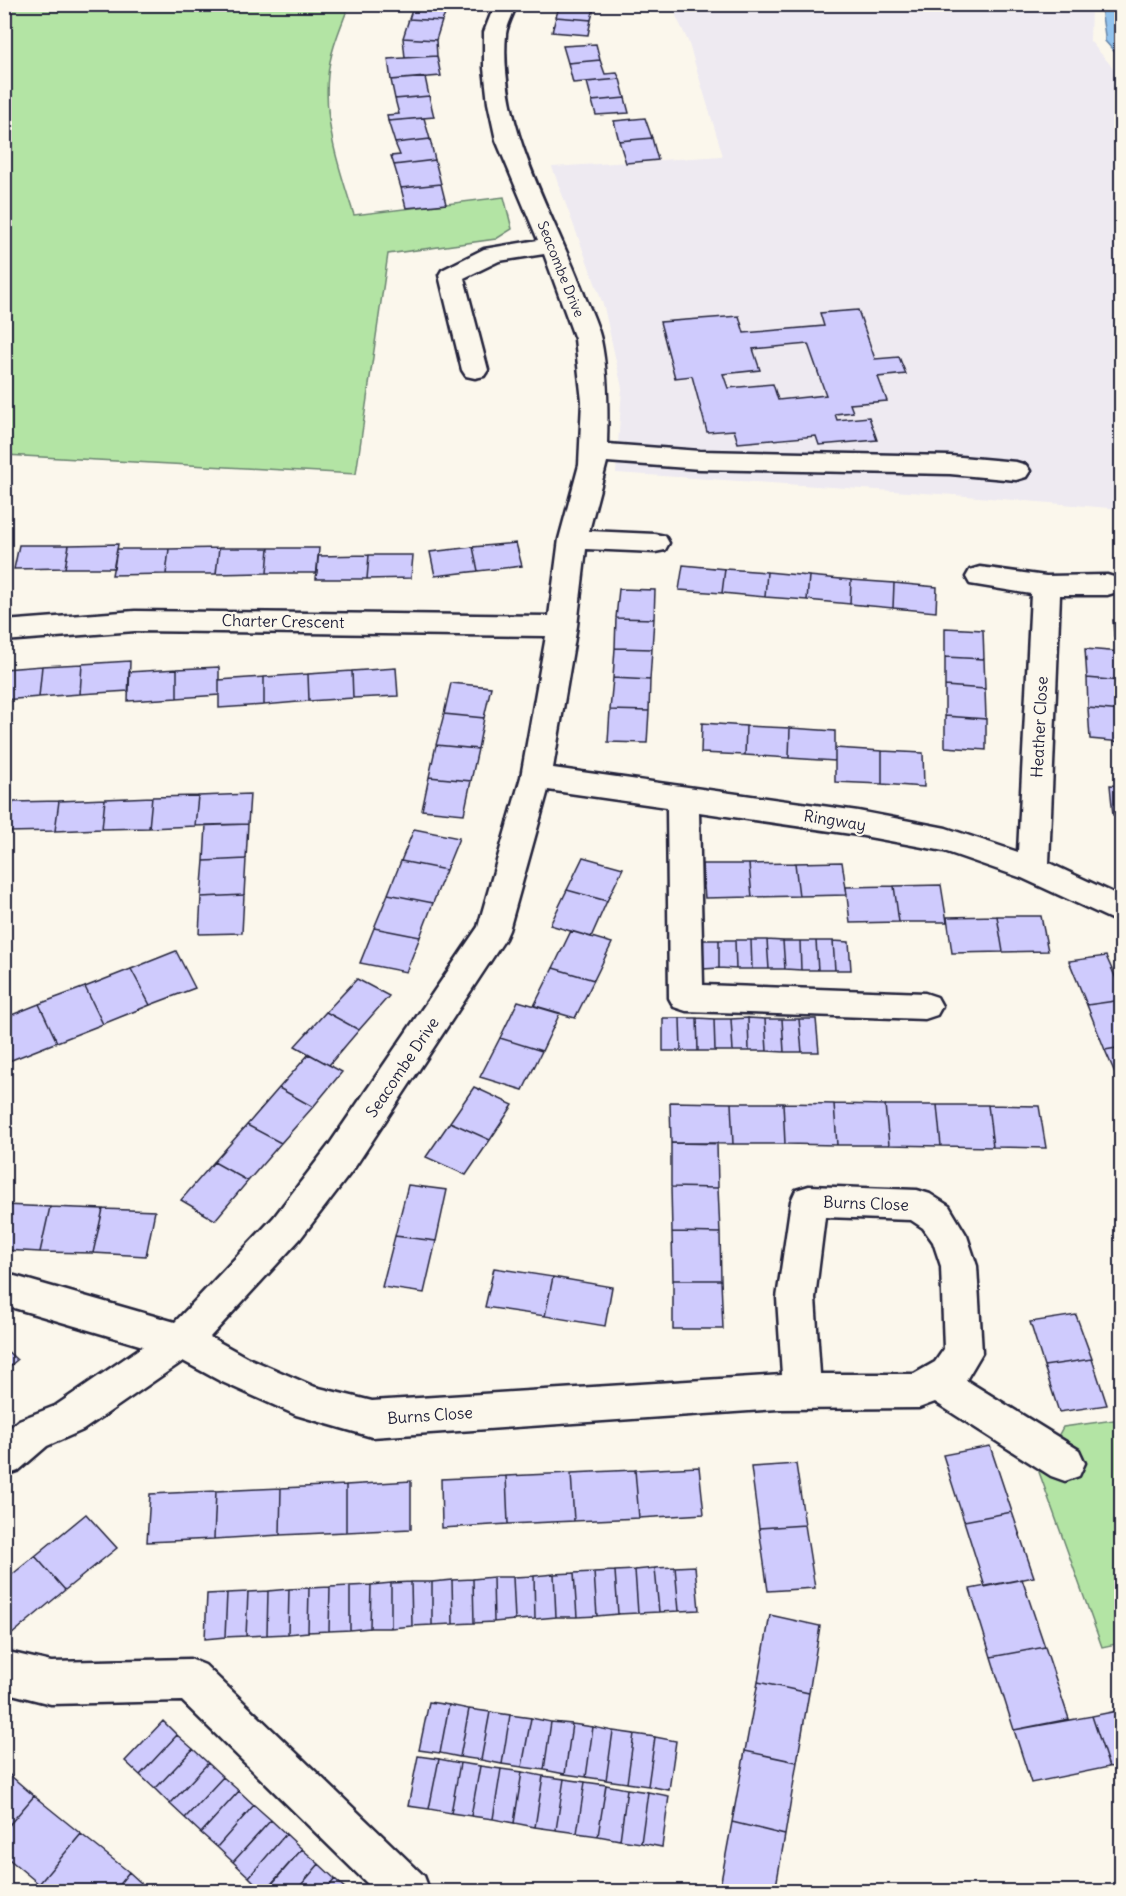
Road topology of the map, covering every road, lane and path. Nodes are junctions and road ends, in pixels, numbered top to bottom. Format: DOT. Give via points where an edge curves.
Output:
graph roads {
  1 [pos="506,4"];
  2 [pos="552,246"];
  3 [pos="475,370"];
  4 [pos="593,452"];
  5 [pos="1016,471"];
  6 [pos="573,539"];
  7 [pos="655,543"];
  8 [pos="980,577"];
  9 [pos="1107,585"];
  10 [pos="1046,586"];
  11 [pos="561,626"];
  12 [pos="4,631"];
  13 [pos="536,777"];
  14 [pos="683,798"];
  15 [pos="1033,869"];
  16 [pos="1122,912"];
  17 [pos="925,1006"];
  18 [pos="4,1289"];
  19 [pos="182,1341"];
  20 [pos="935,1382"];
  21 [pos="802,1392"];
  22 [pos="4,1458"];
  23 [pos="1065,1463"];
  24 [pos="4,1671"];
  25 [pos="408,1892"];
  1 -- 2 [label="street, Seacombe Drive" via="495,32 499,103 508,140"];
  2 -- 3 [label="street" via="493,254 451,275"];
  2 -- 4 [label="street, Seacombe Drive" via="588,339 595,401"];
  4 -- 5 [label="street" via="700,460 950,465"];
  4 -- 6 [label="street, Seacombe Drive"];
  6 -- 7 [label="street"];
  6 -- 11 [label="street, Seacombe Drive"];
  8 -- 10 [label="street"];
  9 -- 10 [label="street"];
  10 -- 15 [label="street, Heather Close"];
  11 -- 12 [label="street, Charter Crescent" via="135,621"];
  11 -- 13 [label="street, Seacombe Drive"];
  13 -- 14 [label="street, Ringway"];
  13 -- 19 [label="street, Seacombe Drive" via="493,930 342,1156 287,1228"];
  14 -- 15 [label="street, Ringway" via="946,840"];
  14 -- 17 [label="street" via="686,998"];
  15 -- 16 [label="street, Ringway"];
  18 -- 19 [label="street, Burns Close"];
  19 -- 21 [label="street, Burns Close" via="310,1403 372,1419"];
  19 -- 22 [label="street, Seacombe Drive" via="69,1418 33,1433"];
  20 -- 21 [label="street, Burns Close" via="919,1391"];
  20 -- 21 [label="street, Burns Close" via="948,1374 963,1353 959,1266 950,1236 936,1216 917,1205 809,1201 796,1298"];
  20 -- 23 [label="street"];
  24 -- 25 [label="street" via="51,1683 190,1680"];
}
